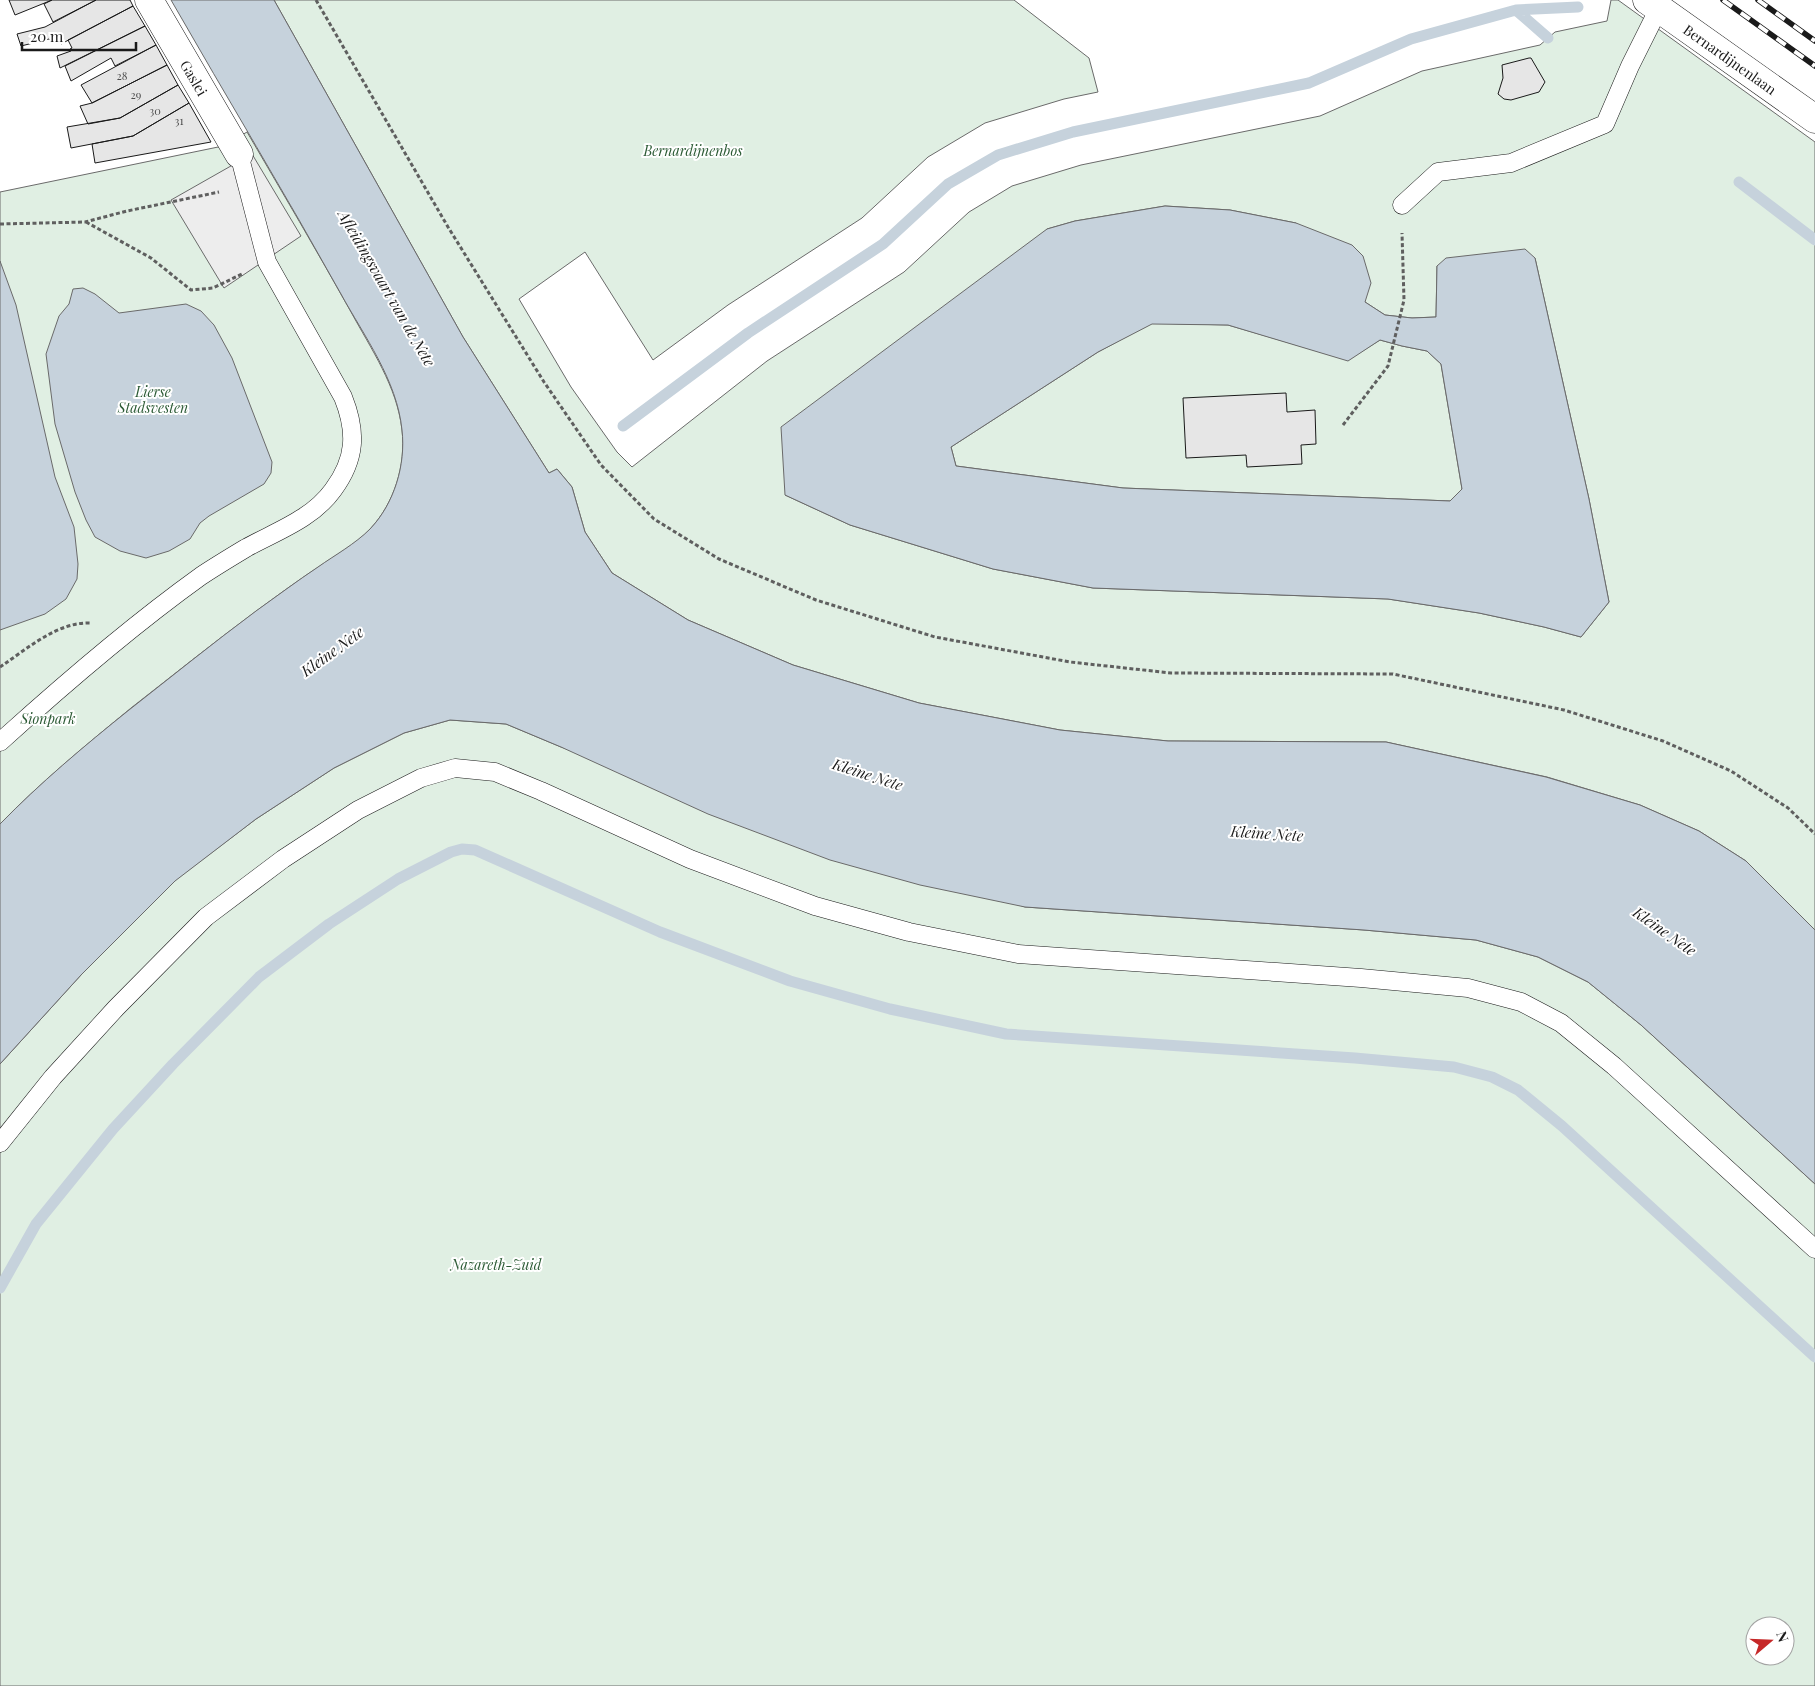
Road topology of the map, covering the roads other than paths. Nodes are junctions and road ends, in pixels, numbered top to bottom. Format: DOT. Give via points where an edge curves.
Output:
graph roads {
  1 [pos="150,0"];
  2 [pos="1653,4"];
  3 [pos="1815,119"];
  4 [pos="239,154"];
  5 [pos="1402,205"];
  6 [pos="0,742"];
  7 [pos="0,1143"];
  8 [pos="1815,1249"];
  1 -- 4 [label="street, Gaslei"];
  2 -- 3 [label="street, Bernardijnenlaan"];
  2 -- 5 [label="lane" via="1605,124 1511,162 1438,172"];
  4 -- 6 [label="lane" via="267,262 343,397 352,424 352,452 324,502 294,524 202,576 137,624"];
  7 -- 8 [label="lane" via="53,1077 206,917 283,859 358,810 421,778 454,768 495,772 690,859 815,906 909,932 1018,954 1468,988 1521,1002 1561,1023 1614,1066"];
}
